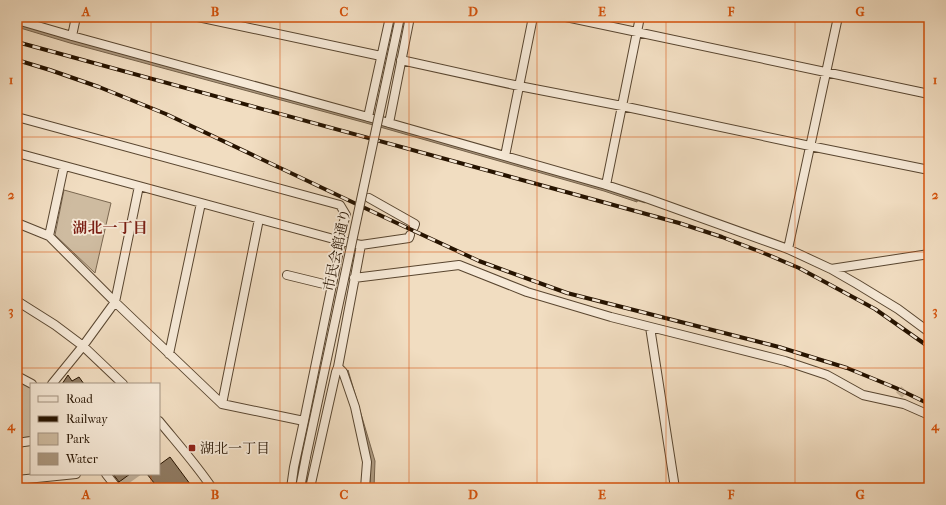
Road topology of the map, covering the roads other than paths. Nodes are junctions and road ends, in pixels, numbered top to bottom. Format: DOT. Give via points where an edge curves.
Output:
graph roads {
  1 [pos="76,17"];
  2 [pos="198,17"];
  3 [pos="390,17"];
  4 [pos="400,17"];
  5 [pos="410,17"];
  6 [pos="533,17"];
  7 [pos="566,17"];
  8 [pos="640,17"];
  9 [pos="838,17"];
  10 [pos="17,20"];
  11 [pos="637,31"];
  12 [pos="72,36"];
  13 [pos="381,56"];
  14 [pos="401,60"];
  15 [pos="826,72"];
  16 [pos="519,86"];
  17 [pos="929,94"];
  18 [pos="622,106"];
  19 [pos="368,116"];
  20 [pos="17,117"];
  21 [pos="389,123"];
  22 [pos="810,146"];
  23 [pos="17,153"];
  24 [pos="505,156"];
  25 [pos="64,166"];
  26 [pos="929,170"];
  27 [pos="606,185"];
  28 [pos="139,186"];
  29 [pos="369,198"];
  30 [pos="200,203"];
  31 [pos="259,219"];
  32 [pos="17,223"];
  33 [pos="414,227"];
  34 [pos="410,235"];
  35 [pos="49,236"];
  36 [pos="340,241"];
  37 [pos="361,245"];
  38 [pos="788,249"];
  39 [pos="929,254"];
  40 [pos="831,269"];
  41 [pos="287,275"];
  42 [pos="354,278"];
  43 [pos="332,286"];
  44 [pos="17,301"];
  45 [pos="115,302"];
  46 [pos="650,327"];
  47 [pos="929,332"];
  48 [pos="83,346"];
  49 [pos="169,354"];
  50 [pos="338,367"];
  51 [pos="17,376"];
  52 [pos="30,383"];
  53 [pos="53,383"];
  54 [pos="122,383"];
  55 [pos="222,404"];
  56 [pos="929,415"];
  57 [pos="304,421"];
  58 [pos="160,422"];
  59 [pos="30,441"];
  60 [pos="17,442"];
  61 [pos="66,475"];
  62 [pos="107,475"];
  63 [pos="17,480"];
  64 [pos="117,488"];
  65 [pos="212,488"];
  66 [pos="291,488"];
  67 [pos="300,488"];
  68 [pos="310,488"];
  69 [pos="365,488"];
  70 [pos="675,488"];
  1 -- 12 [label="street"];
  2 -- 13 [label="street"];
  3 -- 13 [label="street"];
  4 -- 67 [label="street, 市民会館通り, bridge"];
  5 -- 14 [label="street"];
  6 -- 16 [label="street"];
  7 -- 11 [label="street"];
  8 -- 11 [label="street"];
  9 -- 15 [label="street"];
  10 -- 12 [label="street"];
  11 -- 15 [label="street"];
  11 -- 18 [label="street"];
  12 -- 19 [label="street"];
  13 -- 19 [label="street"];
  14 -- 16 [label="street"];
  14 -- 21 [label="street"];
  15 -- 17 [label="street"];
  15 -- 22 [label="street"];
  16 -- 18 [label="street"];
  16 -- 24 [label="street"];
  18 -- 22 [label="street"];
  18 -- 27 [label="street"];
  19 -- 21 [label="street"];
  20 -- 36 [label="street" via="340,205 346,215"];
  21 -- 24 [label="street"];
  22 -- 26 [label="street"];
  22 -- 38 [label="street"];
  23 -- 25 [label="street"];
  24 -- 27 [label="street"];
  25 -- 28 [label="street"];
  25 -- 35 [label="street"];
  27 -- 38 [label="street"];
  28 -- 30 [label="street"];
  28 -- 45 [label="street"];
  29 -- 33 [label="street" via="415,224"];
  30 -- 31 [label="street"];
  30 -- 49 [label="street"];
  31 -- 36 [label="street"];
  31 -- 55 [label="street"];
  32 -- 35 [label="street"];
  34 -- 37 [label="street" via="409,238"];
  35 -- 45 [label="street"];
  36 -- 37 [label="street"];
  36 -- 43 [label="street"];
  37 -- 42 [label="street"];
  38 -- 40 [label="street"];
  39 -- 40 [label="street"];
  40 -- 47 [label="street" via="898,309"];
  41 -- 43 [label="street"];
  42 -- 46 [label="street" via="459,265 527,292"];
  42 -- 50 [label="street"];
  43 -- 57 [label="street"];
  44 -- 48 [label="street"];
  45 -- 48 [label="street"];
  45 -- 49 [label="street"];
  46 -- 56 [label="street" via="785,361 827,375 863,395 904,404"];
  46 -- 70 [label="street"];
  48 -- 53 [label="street"];
  48 -- 54 [label="street"];
  49 -- 55 [label="street"];
  50 -- 68 [label="street"];
  50 -- 69 [label="street" via="343,372 355,407 367,462"];
  51 -- 52 [label="street"];
  55 -- 57 [label="street"];
  57 -- 66 [label="street"];
  58 -- 65 [label="street"];
  59 -- 60 [label="street"];
  61 -- 63 [label="street"];
  62 -- 64 [label="street"];
}
